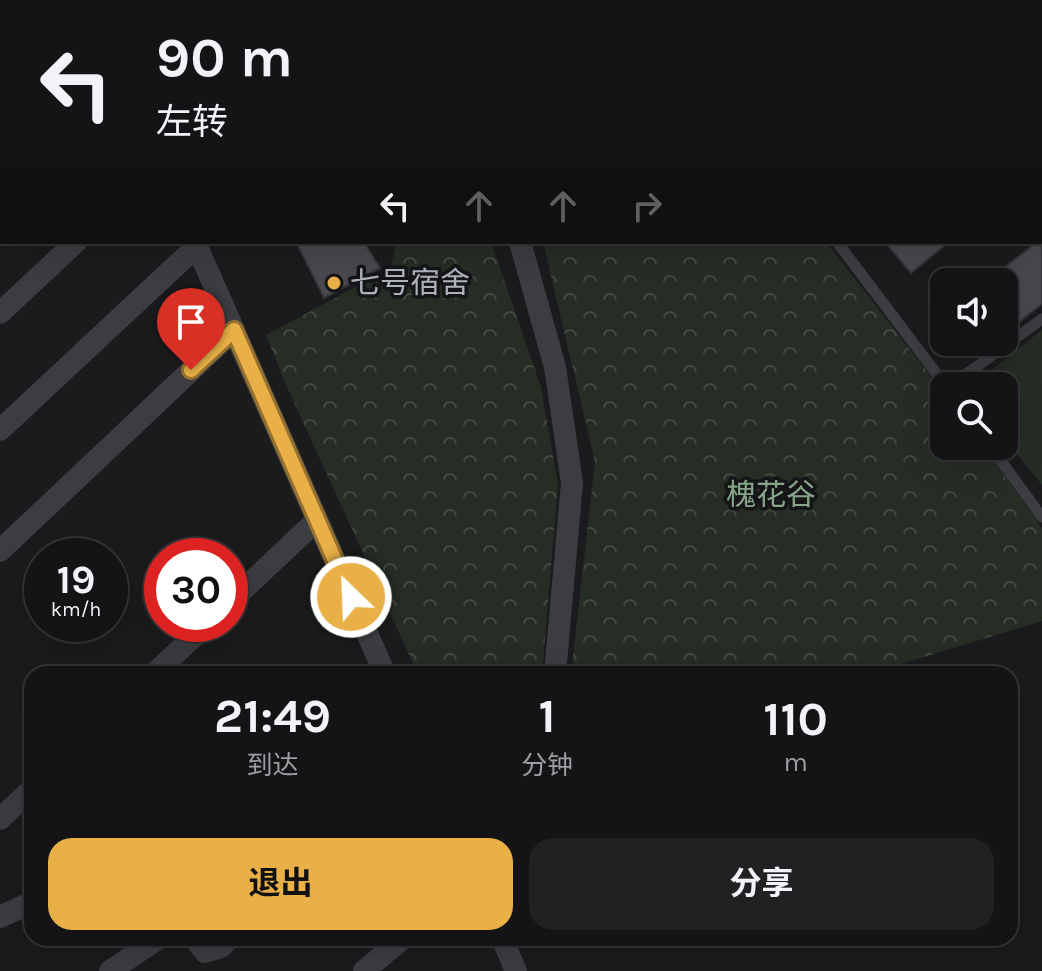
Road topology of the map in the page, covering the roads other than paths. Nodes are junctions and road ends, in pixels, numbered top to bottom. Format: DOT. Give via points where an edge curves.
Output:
graph roads {
  1 [pos="74,244"];
  2 [pos="196,244"];
  3 [pos="521,244"];
  4 [pos="839,244"];
  5 [pos="0,313"];
  6 [pos="1042,319"];
  7 [pos="234,330"];
  8 [pos="937,372"];
  9 [pos="968,372"];
  10 [pos="0,430"];
  11 [pos="1000,460"];
  12 [pos="1042,517"];
  13 [pos="317,520"];
  14 [pos="0,551"];
  15 [pos="248,585"];
  16 [pos="188,642"];
  17 [pos="162,666"];
  18 [pos="381,666"];
  19 [pos="556,666"];
  20 [pos="24,796"];
  21 [pos="0,819"];
  22 [pos="24,906"];
  23 [pos="0,917"];
  24 [pos="147,946"];
  25 [pos="200,946"];
  26 [pos="222,946"];
  27 [pos="394,946"];
  28 [pos="505,946"];
  29 [pos="110,971"];
  30 [pos="364,971"];
  31 [pos="516,971"];
  1 -- 5 [label="street"];
  2 -- 7 [label="street"];
  2 -- 10 [label="street"];
  3 -- 19 [label="street" via="555,367 572,483"];
  4 -- 8 [label="lane"];
  6 -- 9 [label="lane"];
  7 -- 13 [label="street"];
  7 -- 14 [label="street"];
  11 -- 12 [label="lane"];
  13 -- 15 [label="street"];
  13 -- 18 [label="street"];
  16 -- 17 [label="street"];
  20 -- 21 [label="street"];
  22 -- 23 [label="street"];
  24 -- 29 [label="street"];
  25 -- 26 [label="street" via="205,952"];
  27 -- 30 [label="street"];
  28 -- 31 [label="street"];
}
